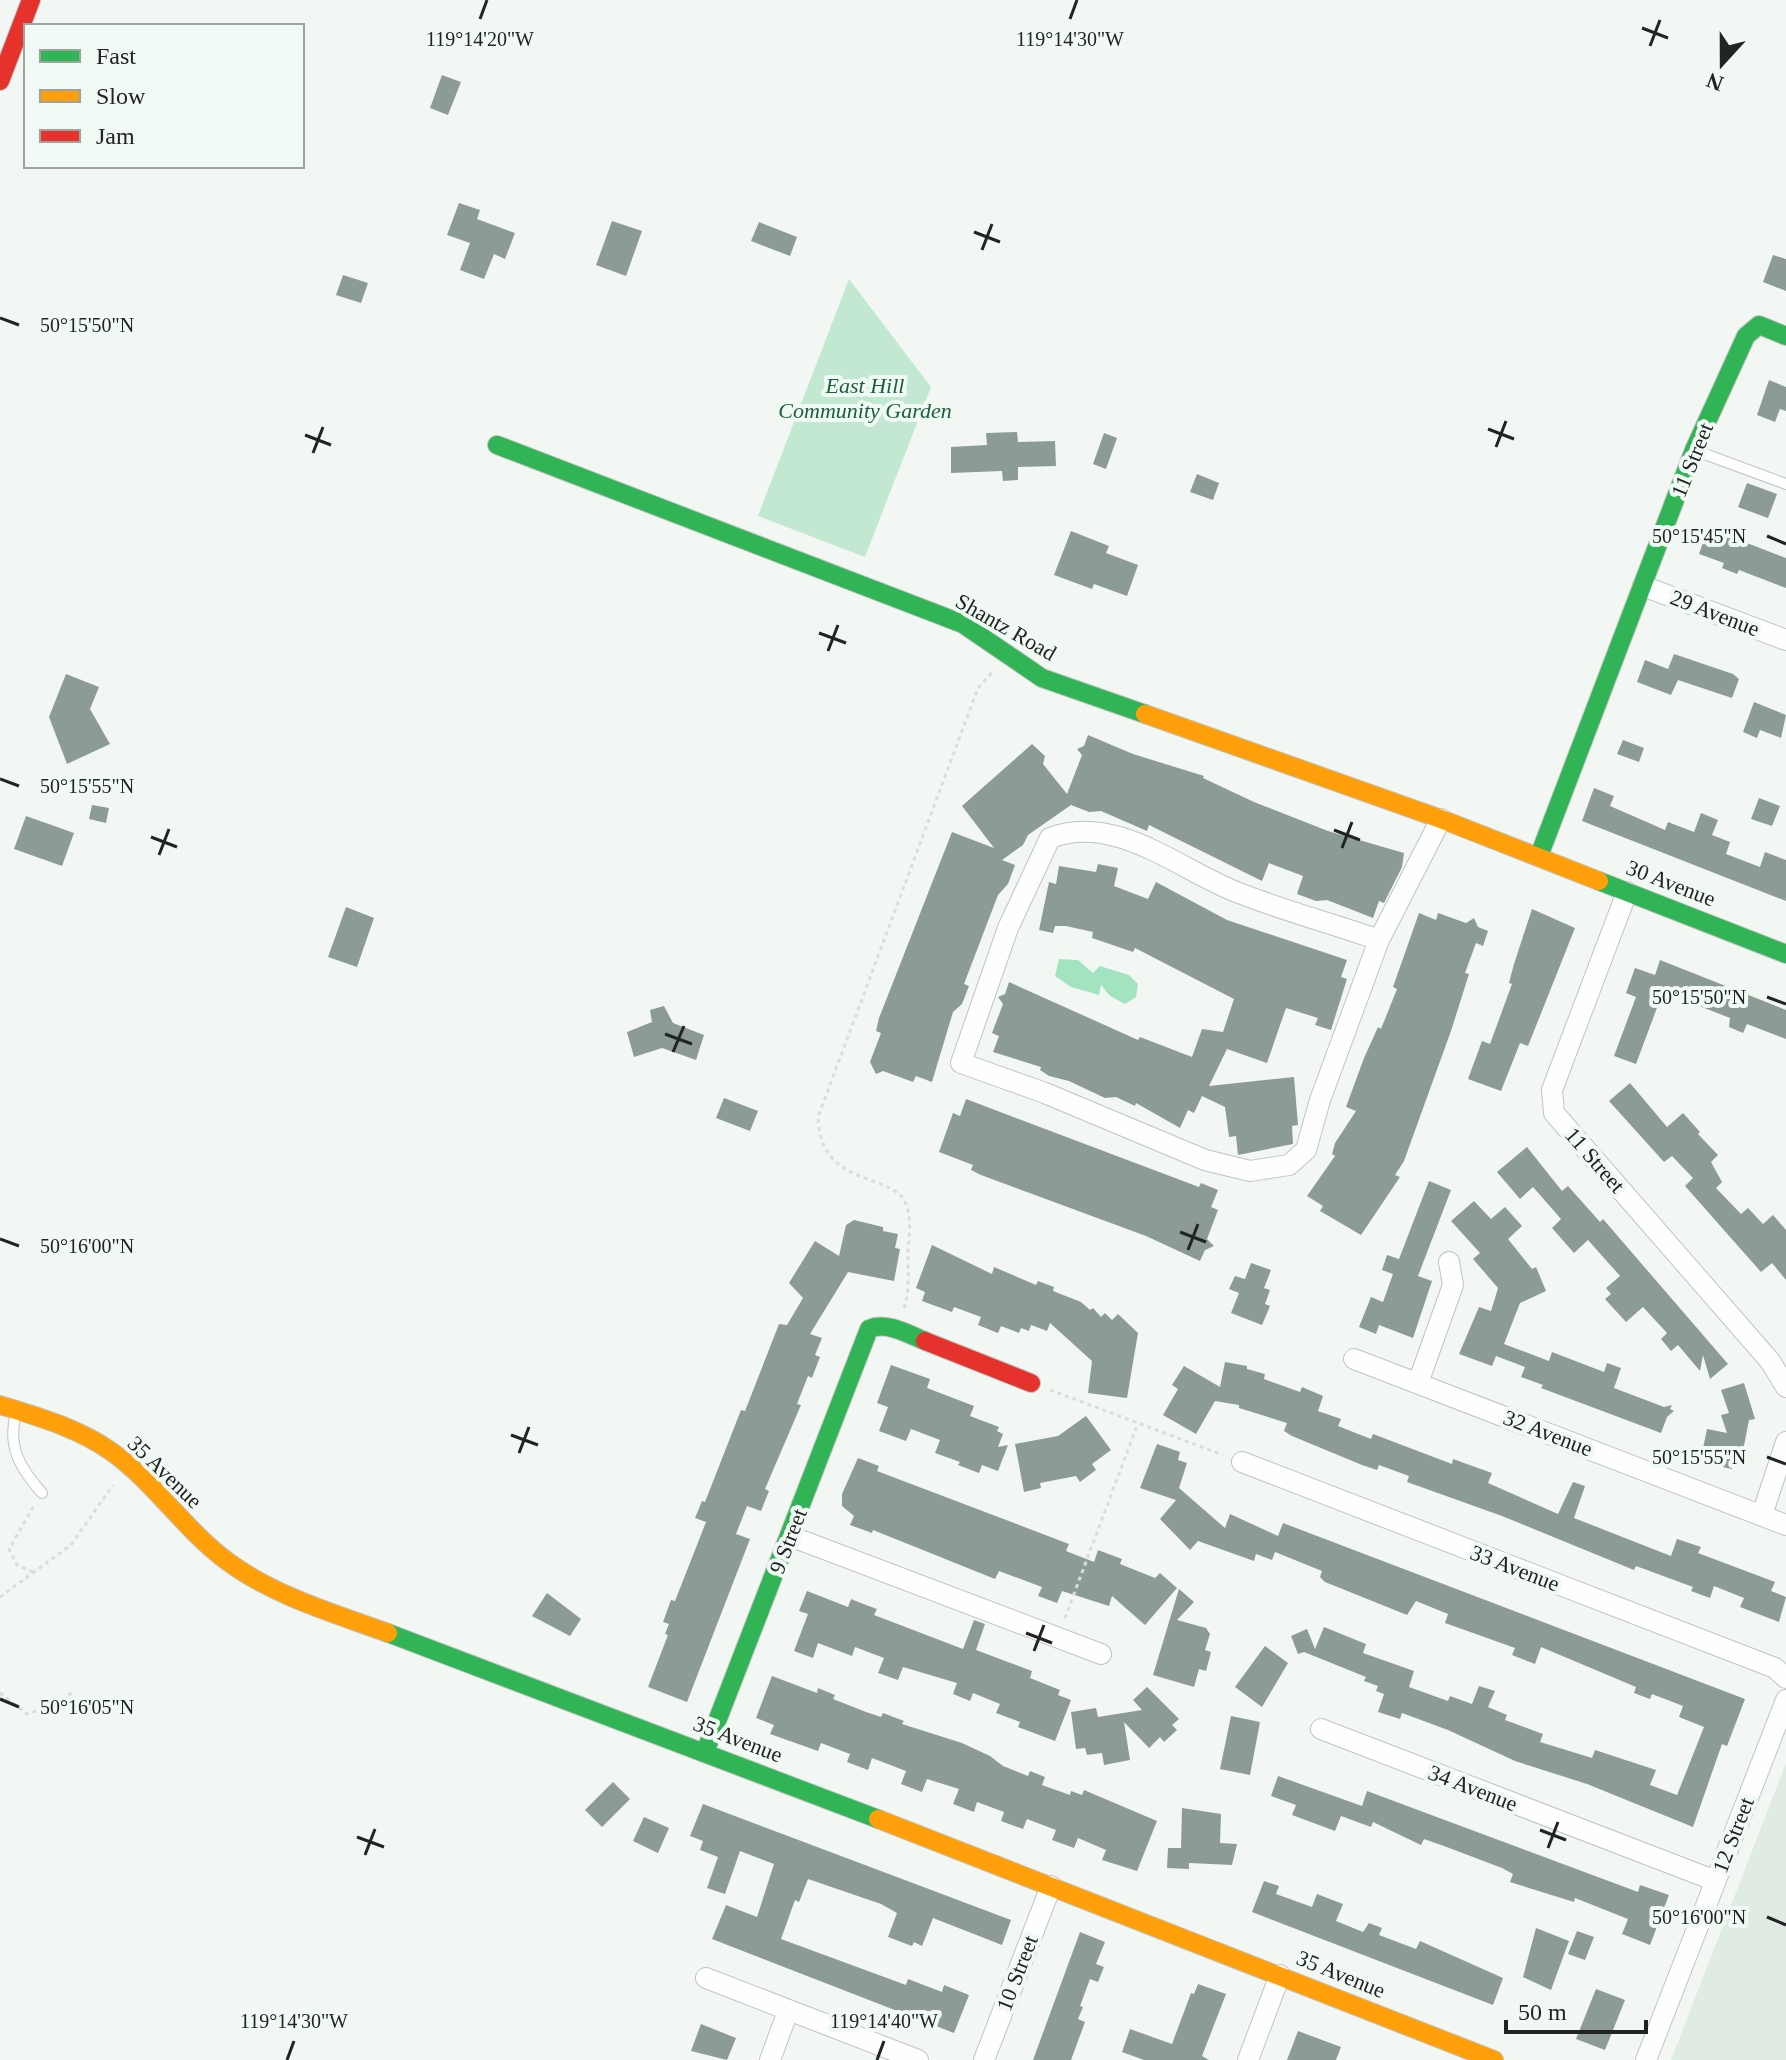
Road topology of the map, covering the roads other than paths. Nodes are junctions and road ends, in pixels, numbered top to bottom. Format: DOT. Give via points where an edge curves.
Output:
graph roads {
  1 [pos="31,0"];
  2 [pos="0,81"];
  3 [pos="1786,336"];
  4 [pos="497,445"];
  5 [pos="1694,450"];
  6 [pos="1786,484"];
  7 [pos="1643,586"];
  8 [pos="1786,640"];
  9 [pos="1441,819"];
  10 [pos="1539,856"];
  11 [pos="1627,892"];
  12 [pos="1379,940"];
  13 [pos="1786,954"];
  14 [pos="1449,1262"];
  15 [pos="1354,1359"];
  16 [pos="1031,1383"];
  17 [pos="1418,1383"];
  18 [pos="1786,1387"];
  19 [pos="8,1407"];
  20 [pos="1786,1442"];
  21 [pos="1242,1462"];
  22 [pos="42,1493"];
  23 [pos="1762,1515"];
  24 [pos="1786,1525"];
  25 [pos="790,1536"];
  26 [pos="1101,1654"];
  27 [pos="1786,1678"];
  28 [pos="1786,1700"];
  29 [pos="1321,1729"];
  30 [pos="705,1752"];
  31 [pos="1716,1881"];
  32 [pos="1051,1886"];
  33 [pos="1280,1975"];
  34 [pos="706,1978"];
  35 [pos="788,2011"];
  36 [pos="770,2060"];
  37 [pos="918,2060"];
  38 [pos="984,2060"];
  39 [pos="1248,2060"];
  40 [pos="1494,2060"];
  41 [pos="1646,2060"];
  1 -- 2 [label="street"];
  3 -- 5 [label="street, 11 Street" via="1759,325 1746,336"];
  4 -- 9 [label="street, Shantz Road" via="963,624 1042,678"];
  5 -- 6 [label="lane"];
  5 -- 7 [label="street, 11 Street"];
  7 -- 8 [label="street, 29 Avenue"];
  7 -- 10 [label="street, 11 Street"];
  9 -- 10 [label="street, Shantz Road"];
  9 -- 12 [label="street"];
  10 -- 11 [label="street, 30 Avenue"];
  11 -- 13 [label="street, 30 Avenue"];
  11 -- 18 [label="street, 11 Street" via="1552,1090 1554,1113 1770,1361"];
  12 -- 12 [label="street" via="1306,1150 1299,1159 1273,1170 1250,1171 1205,1160 961,1063 1020,900 1050,838 1063,833 1093,833 1152,849 1228,889"];
  14 -- 17 [label="street" via="1453,1285"];
  15 -- 17 [label="street, 32 Avenue"];
  16 -- 25 [label="street, 9 Street" via="895,1329 869,1329"];
  17 -- 23 [label="street, 32 Avenue"];
  19 -- 22 [label="lane" via="13,1449"];
  19 -- 30 [label="street, 35 Avenue" via="66,1426 127,1465 206,1545 271,1587"];
  20 -- 23 [label="street"];
  21 -- 27 [label="street, 33 Avenue" via="1775,1668"];
  23 -- 24 [label="street, 32 Avenue"];
  25 -- 26 [label="street"];
  25 -- 30 [label="street, 9 Street"];
  28 -- 31 [label="street, 12 Street"];
  29 -- 31 [label="street, 34 Avenue"];
  30 -- 32 [label="street, 35 Avenue"];
  31 -- 41 [label="street, 12 Street"];
  32 -- 33 [label="street, 35 Avenue"];
  32 -- 38 [label="street, 10 Street"];
  33 -- 39 [label="street"];
  33 -- 40 [label="street, 35 Avenue"];
  34 -- 35 [label="street"];
  35 -- 36 [label="street"];
  35 -- 37 [label="street"];
}
